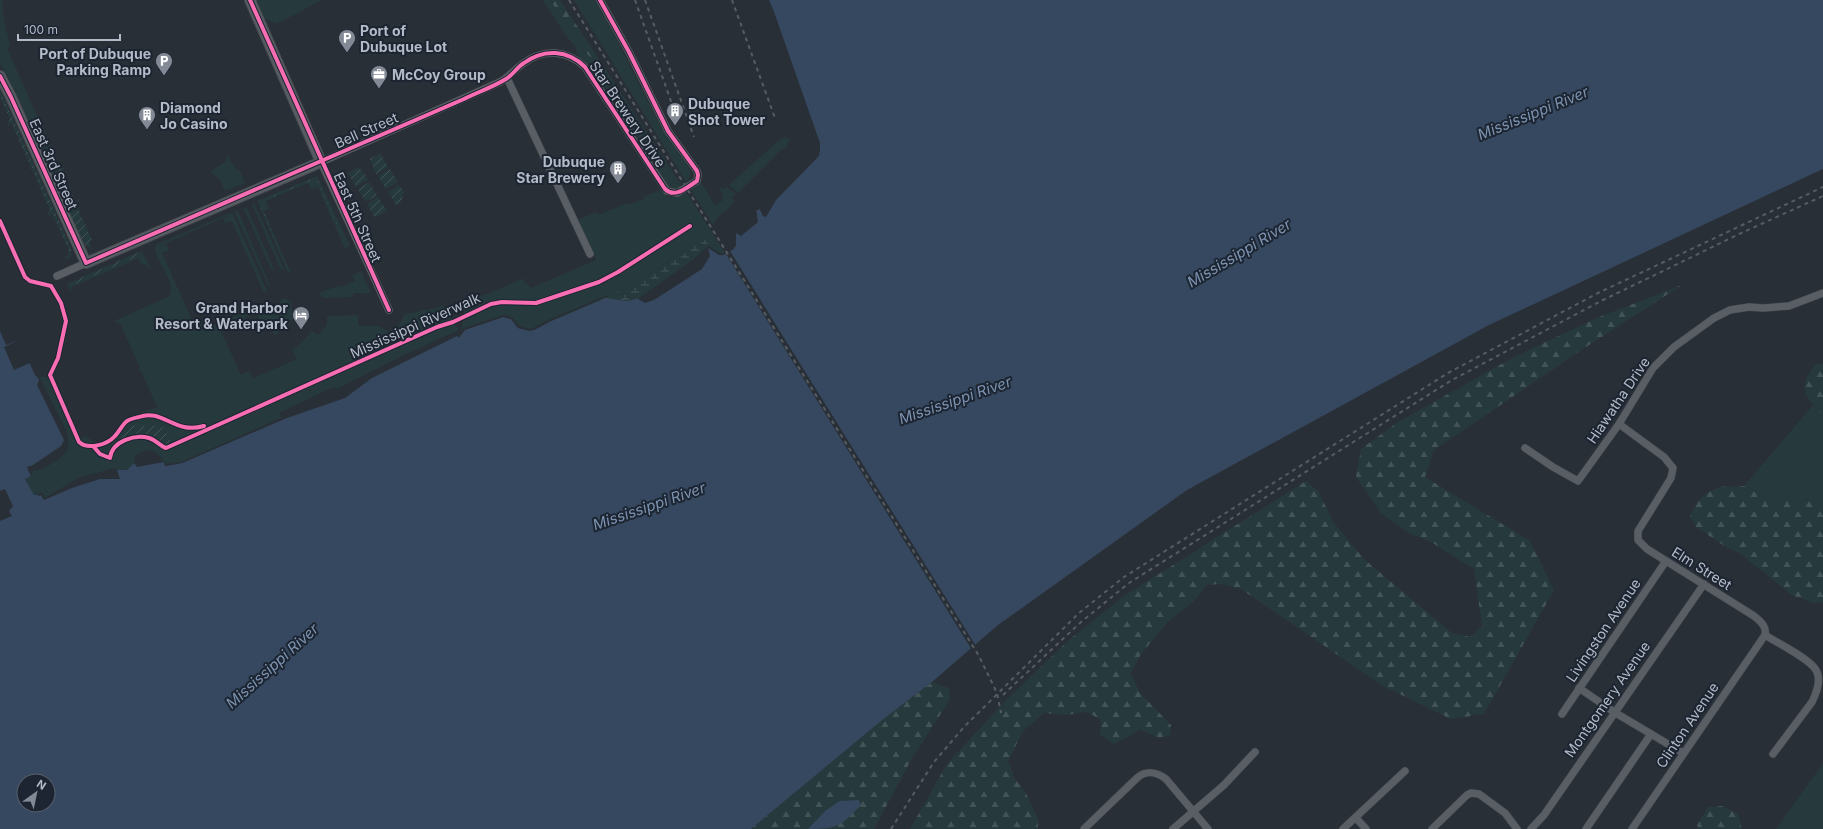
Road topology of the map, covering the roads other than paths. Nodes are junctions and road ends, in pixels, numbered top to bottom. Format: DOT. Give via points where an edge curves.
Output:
graph roads {
  1 [pos="250,0"];
  2 [pos="600,0"];
  3 [pos="562,53"];
  4 [pos="0,76"];
  5 [pos="507,78"];
  6 [pos="321,162"];
  7 [pos="590,254"];
  8 [pos="86,263"];
  9 [pos="57,276"];
  10 [pos="1823,293"];
  11 [pos="388,310"];
  12 [pos="1619,424"];
  13 [pos="1525,448"];
  14 [pos="1666,561"];
  15 [pos="1704,584"];
  16 [pos="1765,635"];
  17 [pos="1580,688"];
  18 [pos="1614,712"];
  19 [pos="1562,714"];
  20 [pos="1651,734"];
  21 [pos="1255,752"];
  22 [pos="1683,753"];
  23 [pos="1773,754"];
  24 [pos="1405,771"];
  25 [pos="1193,812"];
  26 [pos="1356,818"];
  27 [pos="1084,829"];
  28 [pos="1173,829"];
  29 [pos="1208,829"];
  30 [pos="1343,829"];
  31 [pos="1366,829"];
  32 [pos="1432,829"];
  33 [pos="1517,829"];
  34 [pos="1532,829"];
  35 [pos="1586,829"];
  36 [pos="1632,829"];
  1 -- 6 [label="street, East 5th Street"];
  2 -- 3 [label="street, Star Brewery Drive" via="668,131 697,172 696,181 680,192 670,193 665,189 586,67"];
  3 -- 5 [label="street, Bell Street" via="547,53 528,60"];
  4 -- 8 [label="street, East 3rd Street"];
  5 -- 6 [label="street, Bell Street"];
  5 -- 7 [label="street"];
  6 -- 8 [label="street, Bell Street"];
  6 -- 11 [label="street, East 5th Street"];
  8 -- 9 [label="street, Bell Street"];
  10 -- 12 [label="street, Hiawatha Drive" via="1789,306 1739,308 1714,318 1662,358"];
  12 -- 13 [label="street, Hiawatha Drive" via="1578,481"];
  12 -- 14 [label="street, Elm Street" via="1664,457 1673,468 1671,478 1638,531 1638,540 1642,545"];
  14 -- 15 [label="street, Elm Street"];
  14 -- 17 [label="street, Livingston Avenue"];
  15 -- 16 [label="street, Elm Street" via="1754,616 1764,627"];
  15 -- 18 [label="street, Montgomery Avenue"];
  16 -- 22 [label="street, Clinton Avenue"];
  16 -- 23 [label="street" via="1814,666 1819,678 1816,696"];
  17 -- 18 [label="street"];
  17 -- 19 [label="street, Livingston Avenue"];
  18 -- 20 [label="street"];
  18 -- 34 [label="street, Montgomery Avenue"];
  20 -- 22 [label="street"];
  20 -- 35 [label="street"];
  21 -- 25 [label="street" via="1236,774"];
  22 -- 36 [label="street, Clinton Avenue"];
  24 -- 26 [label="street"];
  25 -- 27 [label="street" via="1161,775 1144,773"];
  25 -- 28 [label="street"];
  25 -- 29 [label="street"];
  26 -- 30 [label="street"];
  26 -- 31 [label="street"];
  32 -- 33 [label="street" via="1471,793 1479,794 1505,813"];
}
